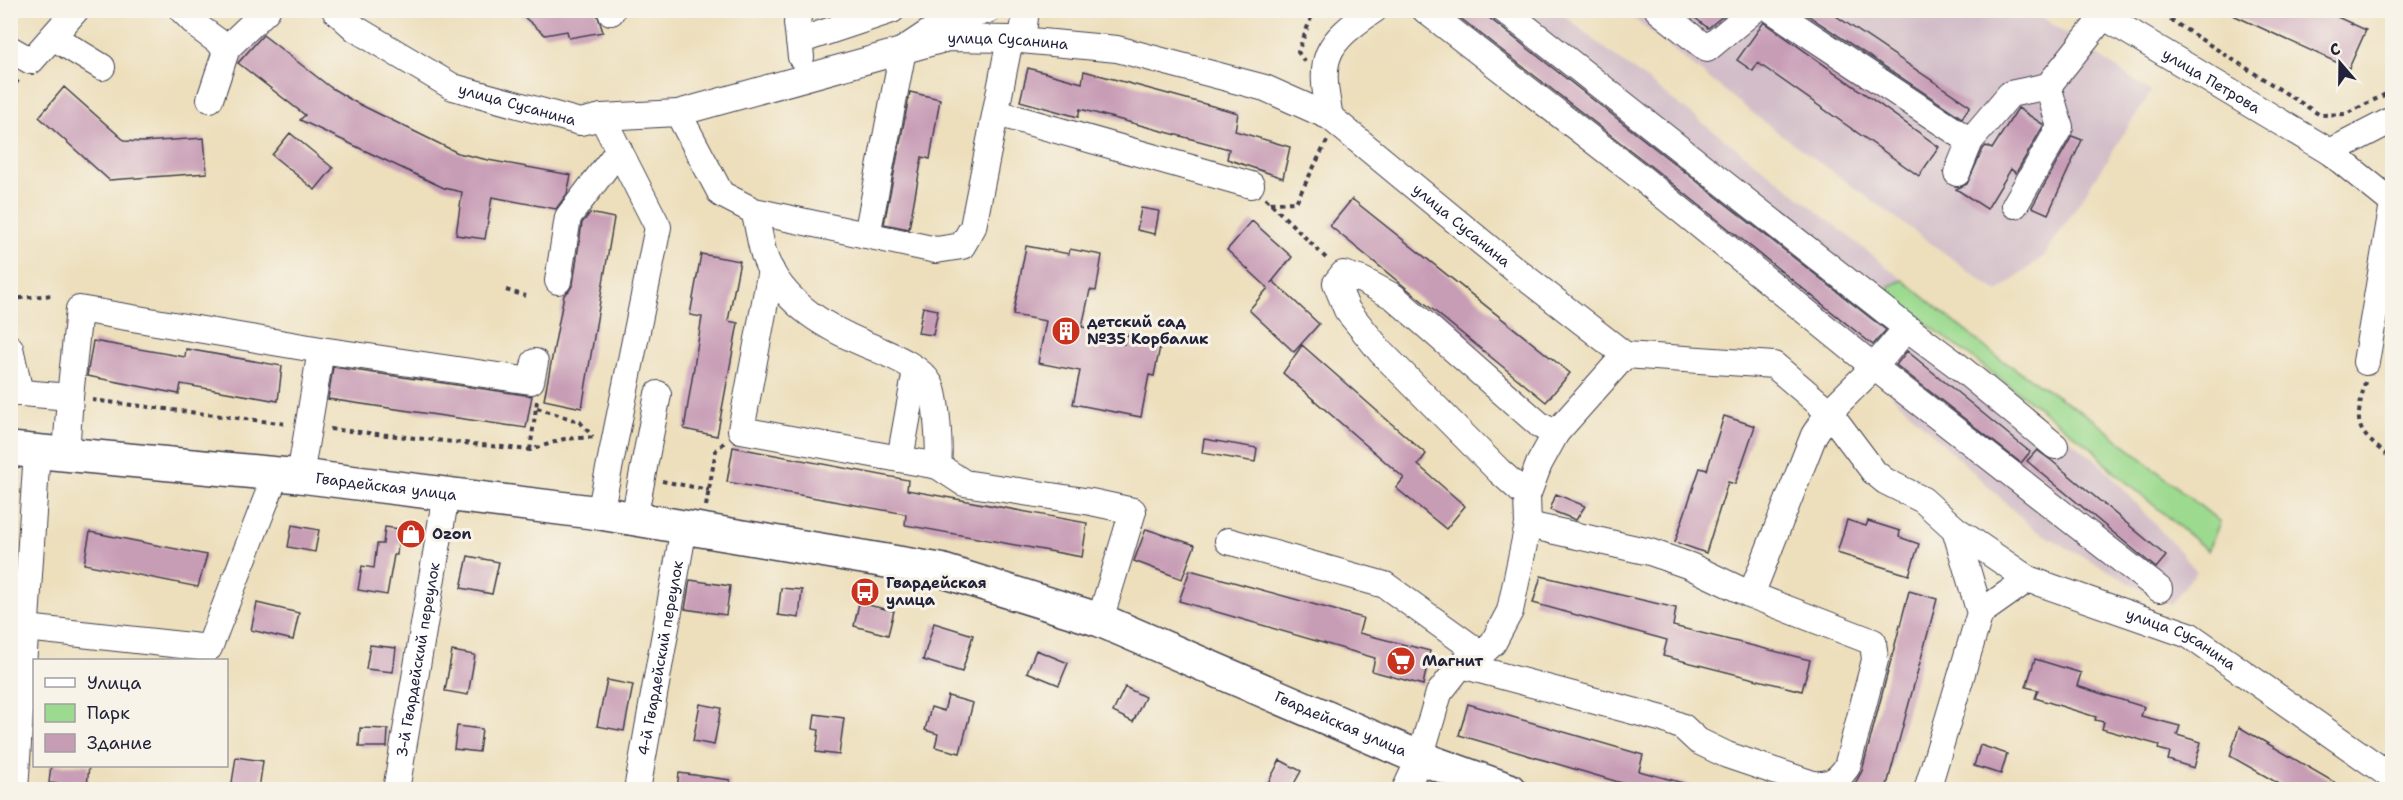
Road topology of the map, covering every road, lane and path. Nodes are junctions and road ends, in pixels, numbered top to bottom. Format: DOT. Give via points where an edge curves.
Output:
graph roads {
  1 [pos="76,10"];
  2 [pos="182,10"];
  3 [pos="267,10"];
  4 [pos="336,10"];
  5 [pos="799,10"];
  6 [pos="892,10"];
  7 [pos="988,10"];
  8 [pos="1026,10"];
  9 [pos="1314,10"];
  10 [pos="1374,10"];
  11 [pos="1425,10"];
  12 [pos="1504,10"];
  13 [pos="1658,10"];
  14 [pos="1754,10"];
  15 [pos="1772,10"];
  16 [pos="2155,10"];
  17 [pos="2098,14"];
  18 [pos="53,37"];
  19 [pos="1016,40"];
  20 [pos="799,41"];
  21 [pos="227,48"];
  22 [pos="10,49"];
  23 [pos="903,50"];
  24 [pos="1298,52"];
  25 [pos="102,67"];
  26 [pos="804,78"];
  27 [pos="2048,86"];
  28 [pos="2392,91"];
  29 [pos="210,99"];
  30 [pos="678,113"];
  31 [pos="997,113"];
  32 [pos="602,117"];
  33 [pos="1333,119"];
  34 [pos="2392,120"];
  35 [pos="1970,141"];
  36 [pos="619,150"];
  37 [pos="2330,152"];
  38 [pos="1956,173"];
  39 [pos="1251,185"];
  40 [pos="2392,202"];
  41 [pos="1269,203"];
  42 [pos="2015,205"];
  43 [pos="2392,208"];
  44 [pos="754,211"];
  45 [pos="867,235"];
  46 [pos="771,270"];
  47 [pos="1343,274"];
  48 [pos="558,281"];
  49 [pos="506,290"];
  50 [pos="53,295"];
  51 [pos="526,296"];
  52 [pos="10,298"];
  53 [pos="1907,328"];
  54 [pos="11,348"];
  55 [pos="321,350"];
  56 [pos="1624,355"];
  57 [pos="2366,362"];
  58 [pos="1874,367"];
  59 [pos="916,370"];
  60 [pos="533,371"];
  61 [pos="15,393"];
  62 [pos="658,394"];
  63 [pos="70,397"];
  64 [pos="537,408"];
  65 [pos="1829,412"];
  66 [pos="308,426"];
  67 [pos="741,430"];
  68 [pos="1556,433"];
  69 [pos="605,436"];
  70 [pos="2055,446"];
  71 [pos="530,450"];
  72 [pos="38,451"];
  73 [pos="900,459"];
  74 [pos="2392,459"];
  75 [pos="938,466"];
  76 [pos="288,475"];
  77 [pos="642,477"];
  78 [pos="709,490"];
  79 [pos="446,495"];
  80 [pos="1527,496"];
  81 [pos="600,513"];
  82 [pos="634,519"];
  83 [pos="1528,525"];
  84 [pos="692,528"];
  85 [pos="1955,529"];
  86 [pos="1228,542"];
  87 [pos="2028,579"];
  88 [pos="2158,589"];
  89 [pos="1751,595"];
  90 [pos="1980,613"];
  91 [pos="1100,620"];
  92 [pos="26,628"];
  93 [pos="1471,659"];
  94 [pos="1420,758"];
  95 [pos="2392,777"];
  96 [pos="1838,785"];
  97 [pos="15,789"];
  98 [pos="396,789"];
  99 [pos="637,789"];
  100 [pos="1405,789"];
  101 [pos="1509,789"];
  102 [pos="1927,789"];
  1 -- 18 [label="street"];
  2 -- 21 [label="street"];
  3 -- 21 [label="street"];
  4 -- 32 [label="street, улица Сусанина" via="356,29 453,87 580,122"];
  5 -- 20 [label="street"];
  6 -- 20 [label="street"];
  7 -- 23 [label="street" via="942,24"];
  8 -- 19 [label="street"];
  9 -- 24 [label="path"];
  10 -- 33 [label="street" via="1334,42 1325,66 1324,87"];
  11 -- 58 [label="street" via="1644,180"];
  12 -- 53 [label="street"];
  13 -- 14 [label="street" via="1707,49"];
  15 -- 35 [label="street"];
  16 -- 28 [label="path" via="2320,114 2346,114"];
  17 -- 27 [label="street"];
  17 -- 37 [label="street, улица Петрова"];
  18 -- 22 [label="street" via="31,61"];
  18 -- 25 [label="street"];
  19 -- 23 [label="street, улица Сусанина" via="948,38"];
  19 -- 31 [label="street"];
  19 -- 33 [label="street, улица Сусанина" via="1117,49 1265,88"];
  20 -- 26 [label="street"];
  21 -- 29 [label="street"];
  23 -- 26 [label="street, улица Сусанина"];
  23 -- 45 [label="street"];
  26 -- 30 [label="street, улица Сусанина"];
  27 -- 35 [label="street" via="2010,94"];
  27 -- 42 [label="street" via="2060,127"];
  30 -- 32 [label="street, улица Сусанина"];
  30 -- 44 [label="street" via="720,194"];
  31 -- 39 [label="street"];
  31 -- 45 [label="street" via="973,227 962,246 936,250"];
  32 -- 36 [label="street"];
  33 -- 41 [label="path" via="1296,202"];
  33 -- 56 [label="street, улица Сусанина"];
  34 -- 37 [label="street"];
  35 -- 38 [label="street"];
  36 -- 48 [label="street" via="568,217"];
  36 -- 69 [label="street" via="658,227"];
  37 -- 40 [label="street, улица Петрова"];
  39 -- 41 [label="path"];
  41 -- 47 [label="path"];
  43 -- 57 [label="street"];
  44 -- 45 [label="street"];
  44 -- 46 [label="street"];
  46 -- 59 [label="street" via="786,293 839,334"];
  46 -- 67 [label="street"];
  47 -- 68 [label="street" via="1394,297 1541,426"];
  47 -- 80 [label="street" via="1336,284 1347,310 1381,352"];
  49 -- 51 [label="path"];
  50 -- 52 [label="path"];
  53 -- 58 [label="street"];
  53 -- 70 [label="street"];
  54 -- 61 [label="street"];
  55 -- 60 [label="street"];
  55 -- 63 [label="street" via="80,309"];
  55 -- 66 [label="street"];
  56 -- 65 [label="street, улица Сусанина" via="1774,365"];
  56 -- 68 [label="street"];
  57 -- 74 [label="path" via="2357,416 2364,436"];
  58 -- 65 [label="street"];
  58 -- 88 [label="street"];
  59 -- 73 [label="street"];
  59 -- 75 [label="street" via="931,386 940,448"];
  60 -- 64 [label="path" via="539,388"];
  61 -- 63 [label="street"];
  62 -- 77 [label="street"];
  63 -- 66 [label="path"];
  63 -- 72 [label="street"];
  64 -- 69 [label="path" via="580,422"];
  64 -- 71 [label="path"];
  65 -- 85 [label="street, улица Сусанина" via="1874,472 1923,500"];
  65 -- 89 [label="street" via="1814,435"];
  66 -- 71 [label="path"];
  66 -- 76 [label="street"];
  67 -- 73 [label="street"];
  67 -- 78 [label="path" via="716,450"];
  68 -- 80 [label="street"];
  69 -- 71 [label="path" via="564,439"];
  69 -- 81 [label="street"];
  72 -- 76 [label="main road, Гвардейская улица"];
  72 -- 92 [label="street"];
  73 -- 75 [label="street"];
  75 -- 91 [label="street" via="964,483 1133,511"];
  76 -- 79 [label="main road, Гвардейская улица"];
  76 -- 92 [label="street" via="209,648"];
  77 -- 78 [label="path"];
  77 -- 82 [label="street"];
  78 -- 84 [label="path"];
  79 -- 81 [label="main road, Гвардейская улица"];
  79 -- 98 [label="street, 3-й Гвардейский переулок"];
  80 -- 83 [label="street"];
  81 -- 82 [label="main road, Гвардейская улица"];
  82 -- 84 [label="main road, Гвардейская улица"];
  83 -- 89 [label="street" via="1650,552"];
  83 -- 93 [label="street" via="1510,611 1493,643"];
  84 -- 91 [label="main road, Гвардейская улица" via="940,570"];
  84 -- 99 [label="street, 4-й Гвардейский переулок"];
  85 -- 87 [label="street, улица Сусанина"];
  85 -- 90 [label="street"];
  86 -- 93 [label="street" via="1385,585"];
  87 -- 90 [label="street"];
  87 -- 95 [label="street, улица Сусанина" via="2189,635"];
  89 -- 96 [label="street" via="1873,642 1875,660 1847,767"];
  90 -- 102 [label="street"];
  91 -- 94 [label="main road, Гвардейская улица"];
  92 -- 97 [label="street"];
  93 -- 94 [label="street" via="1439,693"];
  93 -- 96 [label="street" via="1663,718 1727,755 1813,784"];
  94 -- 100 [label="street"];
  94 -- 101 [label="main road, Гвардейская улица"];
}
